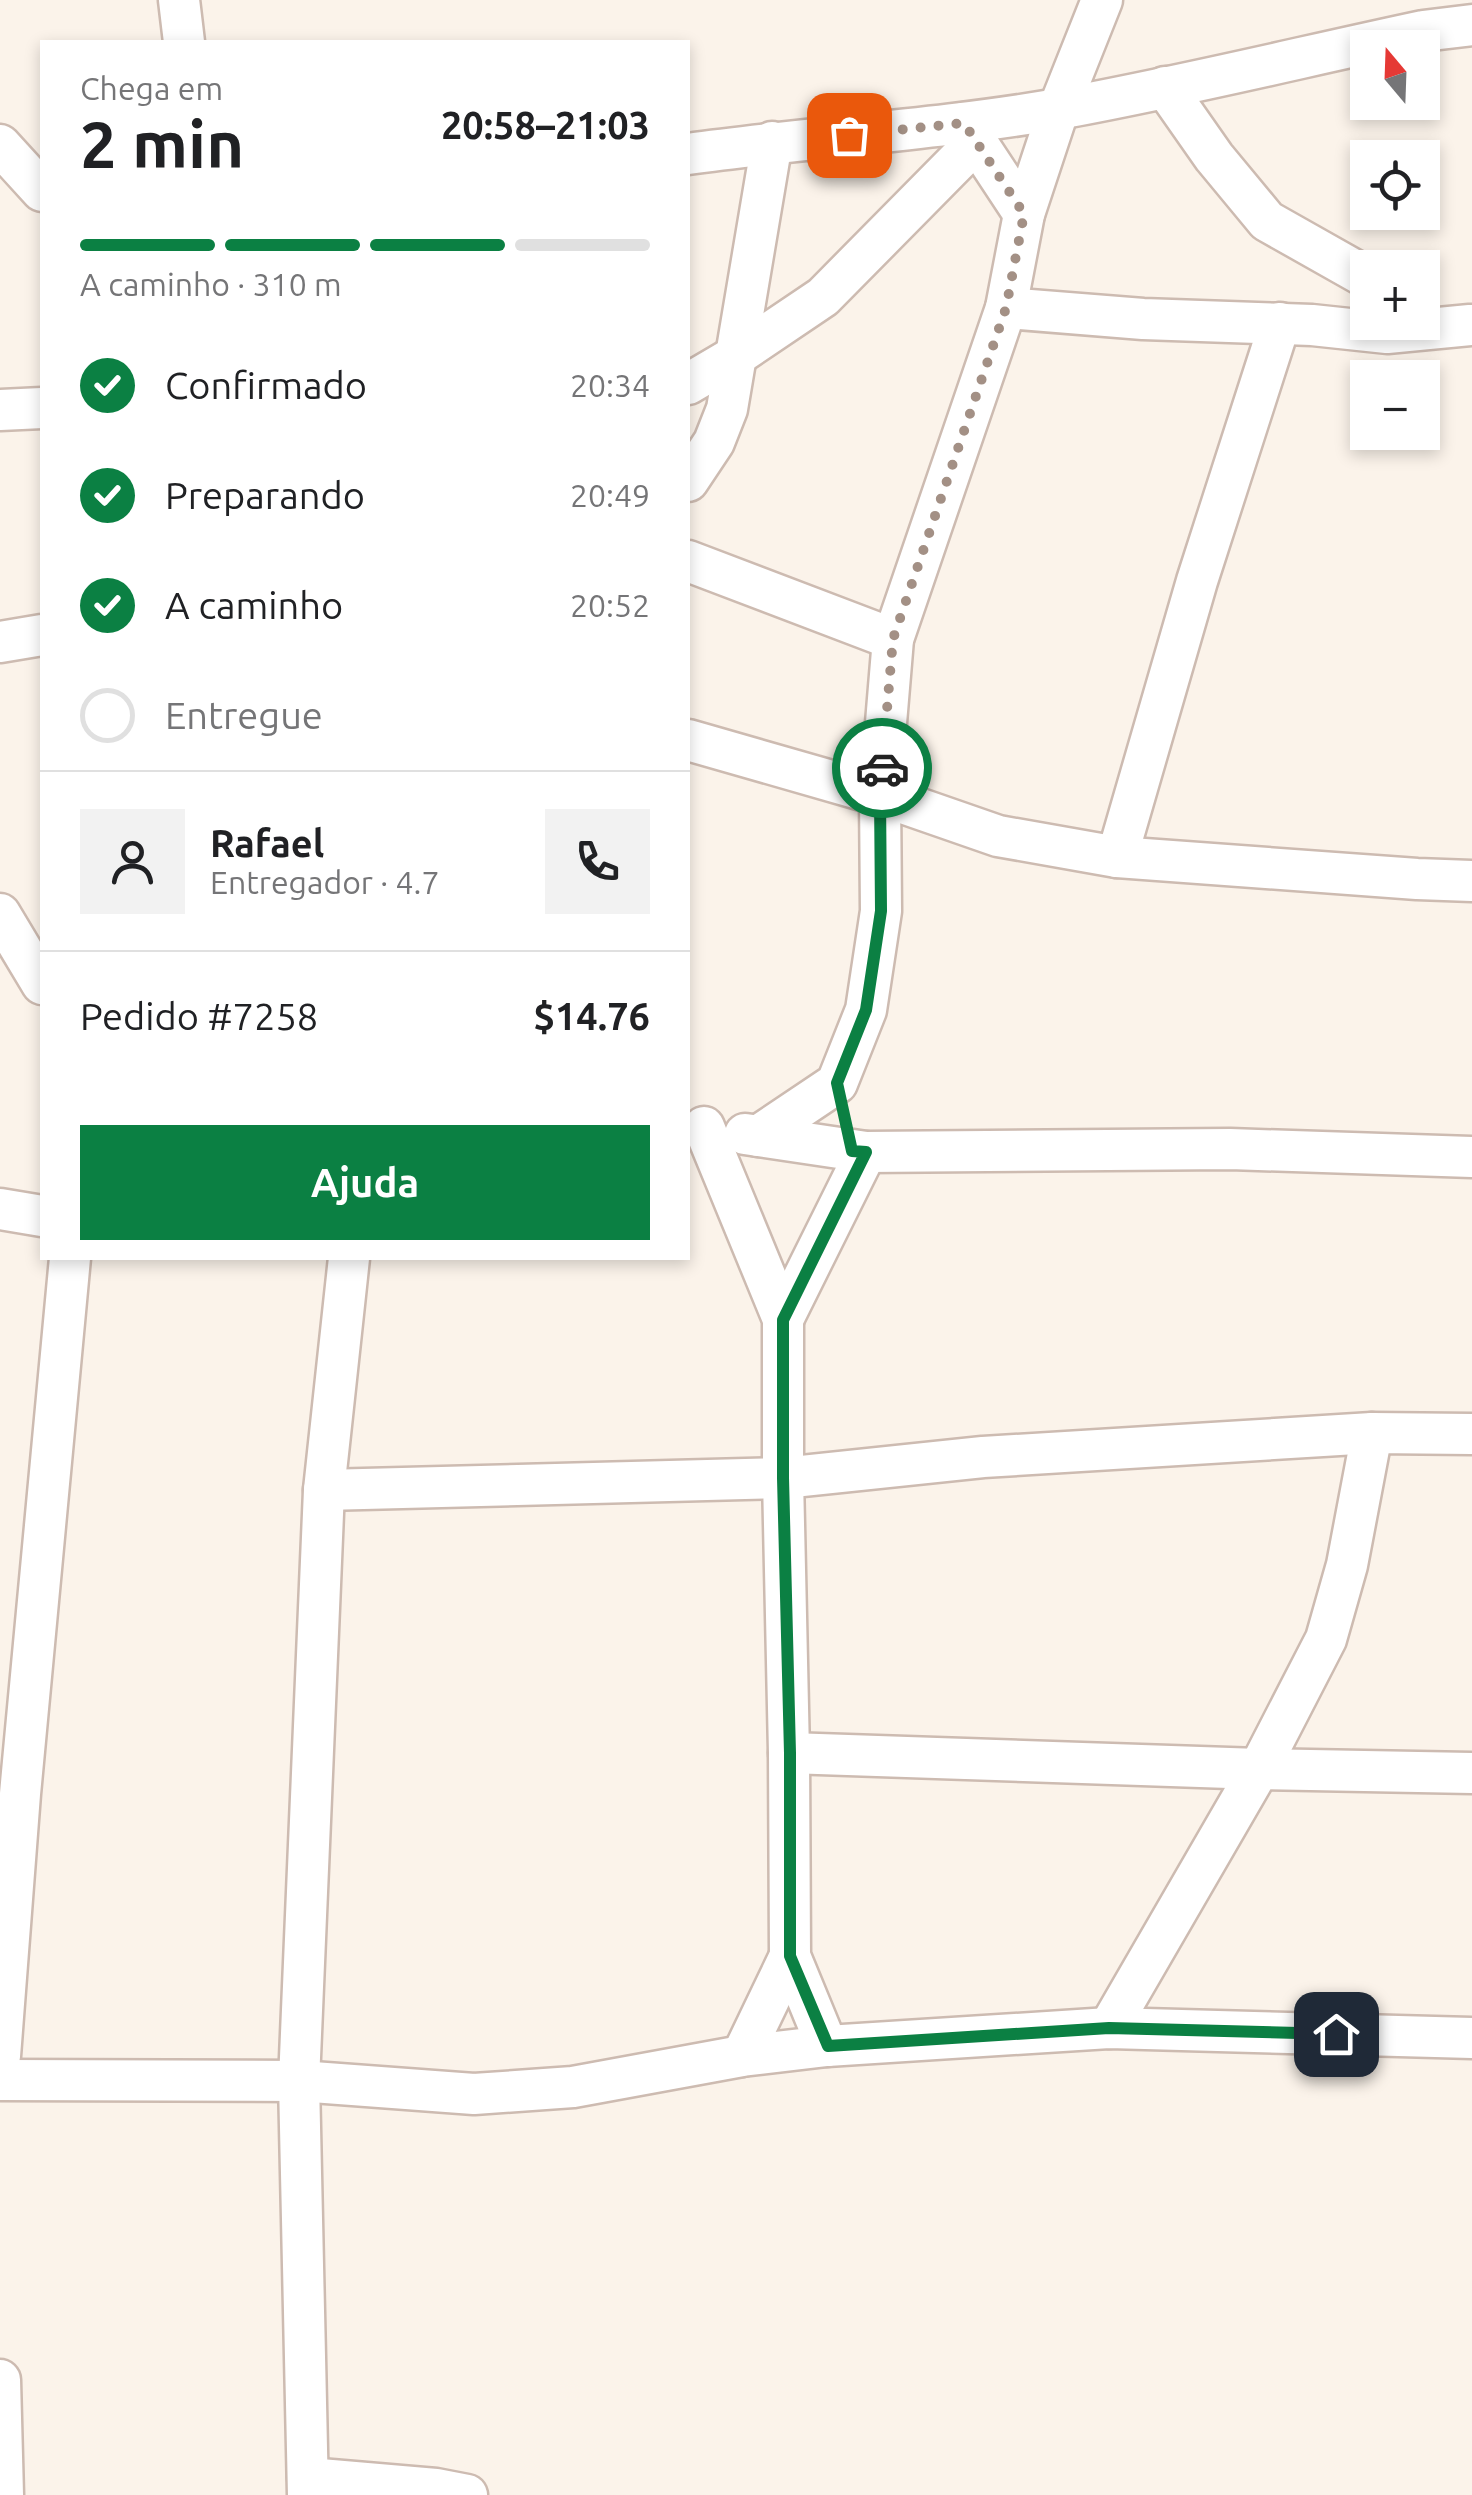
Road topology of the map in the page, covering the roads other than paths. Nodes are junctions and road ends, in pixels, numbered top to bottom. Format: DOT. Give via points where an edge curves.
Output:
graph roads {
  1 [pos="178,0"];
  2 [pos="1102,0"];
  3 [pos="1472,25"];
  4 [pos="184,40"];
  5 [pos="1165,86"];
  6 [pos="1059,108"];
  7 [pos="970,132"];
  8 [pos="772,142"];
  9 [pos="0,145"];
  10 [pos="690,154"];
  11 [pos="40,189"];
  12 [pos="1024,214"];
  13 [pos="1350,268"];
  14 [pos="1006,308"];
  15 [pos="1440,311"];
  16 [pos="1280,323"];
  17 [pos="1471,325"];
  18 [pos="734,357"];
  19 [pos="690,383"];
  20 [pos="40,408"];
  21 [pos="0,410"];
  22 [pos="690,478"];
  23 [pos="690,562"];
  24 [pos="40,635"];
  25 [pos="893,639"];
  26 [pos="0,642"];
  27 [pos="690,741"];
  28 [pos="880,795"];
  29 [pos="1117,857"];
  30 [pos="1472,881"];
  31 [pos="0,913"];
  32 [pos="40,916"];
  33 [pos="40,981"];
  34 [pos="837,1083"];
  35 [pos="696,1125"];
  36 [pos="758,1136"];
  37 [pos="859,1152"];
  38 [pos="1472,1157"];
  39 [pos="0,1209"];
  40 [pos="40,1216"];
  41 [pos="70,1260"];
  42 [pos="349,1260"];
  43 [pos="783,1320"];
  44 [pos="1372,1433"];
  45 [pos="1472,1434"];
  46 [pos="783,1478"];
  47 [pos="324,1490"];
  48 [pos="790,1753"];
  49 [pos="1259,1769"];
  50 [pos="1472,1773"];
  51 [pos="10,1794"];
  52 [pos="790,1956"];
  53 [pos="1109,2028"];
  54 [pos="1472,2038"];
  55 [pos="828,2046"];
  56 [pos="0,2056"];
  57 [pos="742,2056"];
  58 [pos="0,2080"];
  59 [pos="299,2081"];
  60 [pos="0,2380"];
  61 [pos="308,2486"];
  62 [pos="2,2495"];
  63 [pos="468,2495"];
  1 -- 4 [label="street"];
  2 -- 6 [label="street"];
  3 -- 5 [label="street"];
  5 -- 6 [label="street"];
  5 -- 13 [label="street" via="1267,221"];
  6 -- 7 [label="street"];
  6 -- 12 [label="street"];
  7 -- 8 [label="street"];
  7 -- 12 [label="street"];
  7 -- 18 [label="street" via="823,297"];
  8 -- 10 [label="street"];
  8 -- 18 [label="street"];
  9 -- 11 [label="street"];
  12 -- 14 [label="street"];
  14 -- 16 [label="street"];
  14 -- 25 [label="street"];
  15 -- 17 [label="street"];
  16 -- 17 [label="street" via="1387,333"];
  16 -- 29 [label="street"];
  18 -- 19 [label="street"];
  18 -- 22 [label="street" via="714,442"];
  20 -- 21 [label="street"];
  23 -- 25 [label="street"];
  24 -- 26 [label="street"];
  25 -- 28 [label="street"];
  27 -- 28 [label="street"];
  28 -- 29 [label="street" via="998,836"];
  28 -- 34 [label="street" via="881,911 866,1010"];
  29 -- 30 [label="street"];
  31 -- 32 [label="street"];
  31 -- 33 [label="street"];
  34 -- 36 [label="street"];
  34 -- 37 [label="street"];
  35 -- 36 [label="street"];
  35 -- 43 [label="street"];
  36 -- 37 [label="street"];
  37 -- 38 [label="street" via="1230,1149"];
  37 -- 43 [label="street"];
  39 -- 40 [label="street"];
  41 -- 51 [label="street"];
  42 -- 47 [label="street"];
  43 -- 46 [label="street"];
  44 -- 45 [label="street"];
  44 -- 46 [label="street" via="983,1456"];
  44 -- 49 [label="street" via="1348,1566 1326,1639"];
  46 -- 47 [label="street"];
  46 -- 48 [label="street"];
  47 -- 59 [label="street"];
  48 -- 49 [label="street"];
  48 -- 52 [label="street"];
  49 -- 50 [label="street"];
  49 -- 53 [label="street"];
  51 -- 56 [label="street"];
  52 -- 55 [label="street"];
  52 -- 57 [label="street"];
  53 -- 54 [label="street"];
  53 -- 55 [label="street"];
  55 -- 57 [label="street"];
  57 -- 59 [label="street" via="573,2087 474,2094"];
  58 -- 59 [label="street"];
  59 -- 61 [label="street"];
  60 -- 62 [label="street"];
  61 -- 63 [label="street"];
}
